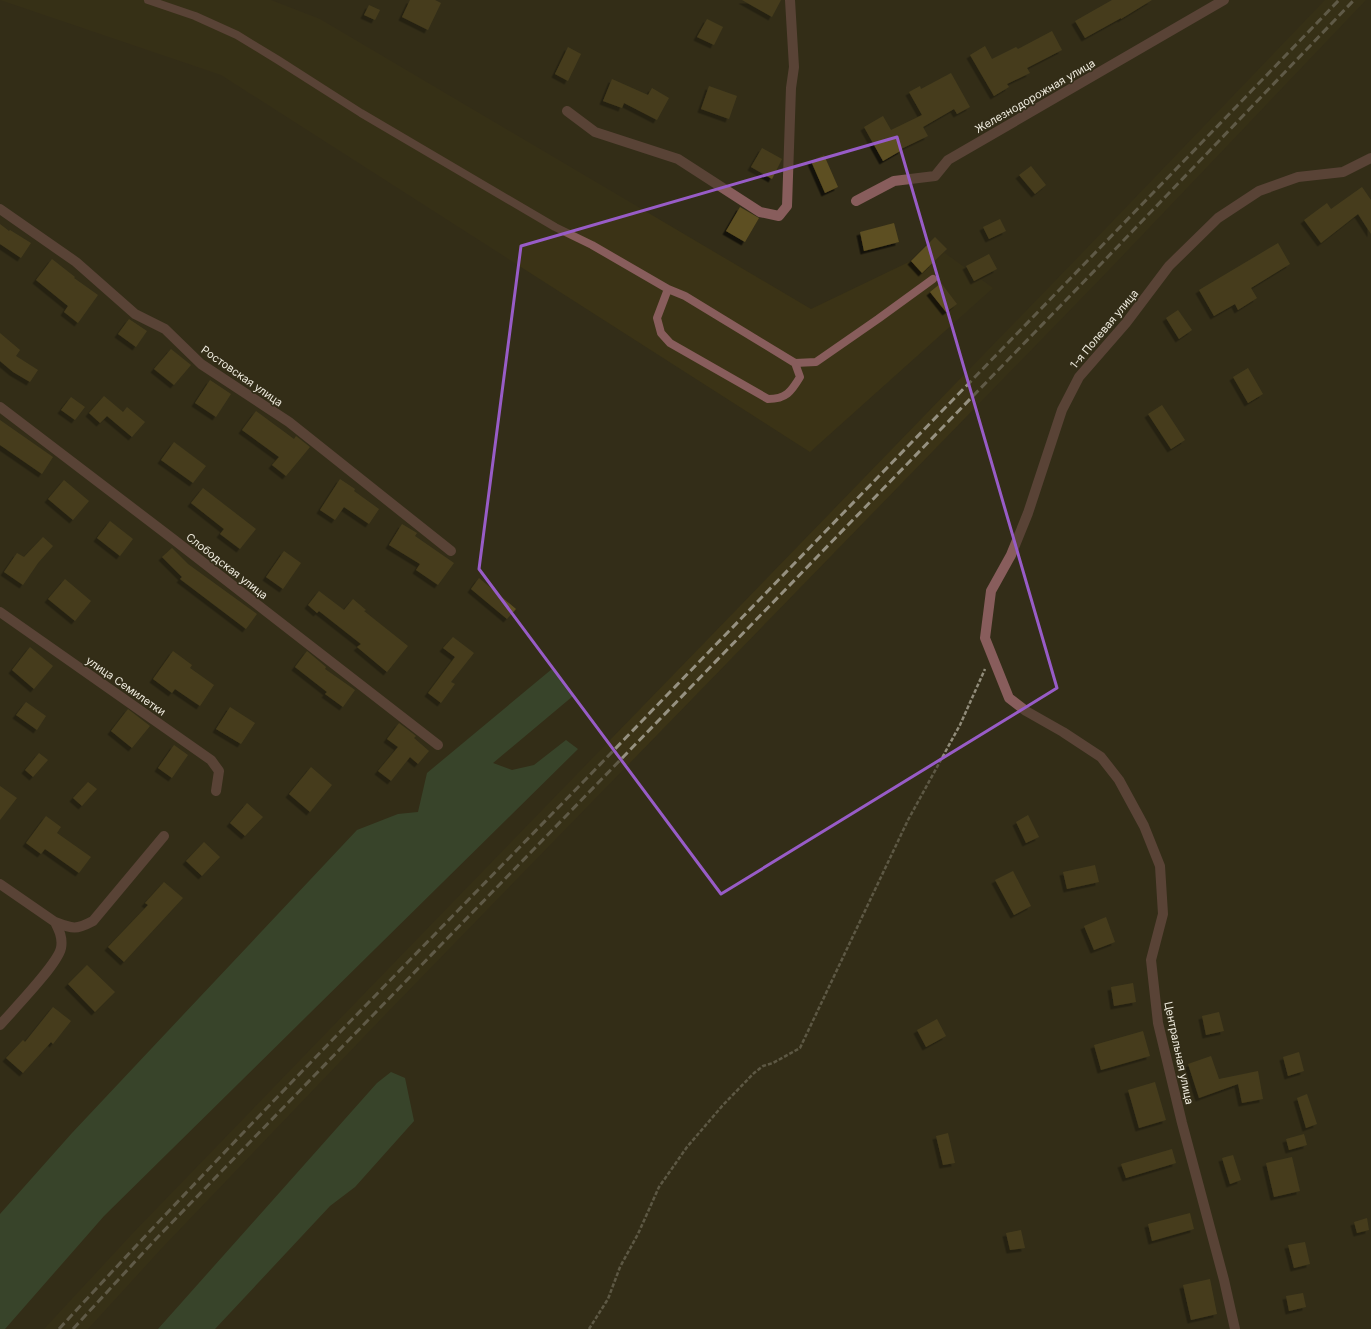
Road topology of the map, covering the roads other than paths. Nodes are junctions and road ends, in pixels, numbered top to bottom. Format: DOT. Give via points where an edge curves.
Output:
graph roads {
  1 [pos="148,0"];
  2 [pos="790,0"];
  3 [pos="1224,0"];
  4 [pos="567,111"];
  5 [pos="1371,158"];
  6 [pos="856,201"];
  7 [pos="0,209"];
  8 [pos="933,278"];
  9 [pos="668,289"];
  10 [pos="795,364"];
  11 [pos="0,408"];
  12 [pos="451,551"];
  13 [pos="0,612"];
  14 [pos="992,654"];
  15 [pos="438,745"];
  16 [pos="216,791"];
  17 [pos="164,836"];
  18 [pos="0,884"];
  19 [pos="55,922"];
  20 [pos="0,1025"];
  21 [pos="1235,1329"];
  1 -- 9 [label="lane" via="195,16 237,35 361,113 555,227 592,245"];
  2 -- 4 [label="street" via="794,68 787,206 779,216 760,212 678,159 595,132"];
  3 -- 6 [label="street, Железнодорожная улица" via="948,160 934,176 894,181"];
  5 -- 14 [label="street, 1-я Полевая улица" via="1343,172 1298,178 1259,191 1218,218 1169,266 1126,323 1079,377 1062,410 1026,520 1011,555 991,591 985,638"];
  7 -- 12 [label="street, Ростовская улица" via="76,262 135,314 165,329 201,364 288,422"];
  8 -- 10 [label="lane" via="816,362"];
  9 -- 10 [label="lane" via="685,296"];
  9 -- 10 [label="lane" via="657,318 661,334 670,343 768,399 779,399 792,391 800,378"];
  11 -- 15 [label="street, Слободская улица"];
  13 -- 16 [label="street, улица Семилетки" via="211,760 219,771"];
  14 -- 21 [label="street, Центральная улица" via="1009,698 1101,757 1119,780 1144,826 1160,866 1162,914 1151,960 1158,1023"];
  17 -- 19 [label="street" via="93,921 81,927 68,927"];
  18 -- 19 [label="street"];
  19 -- 20 [label="street" via="61,935 61,949 55,962"];
}
